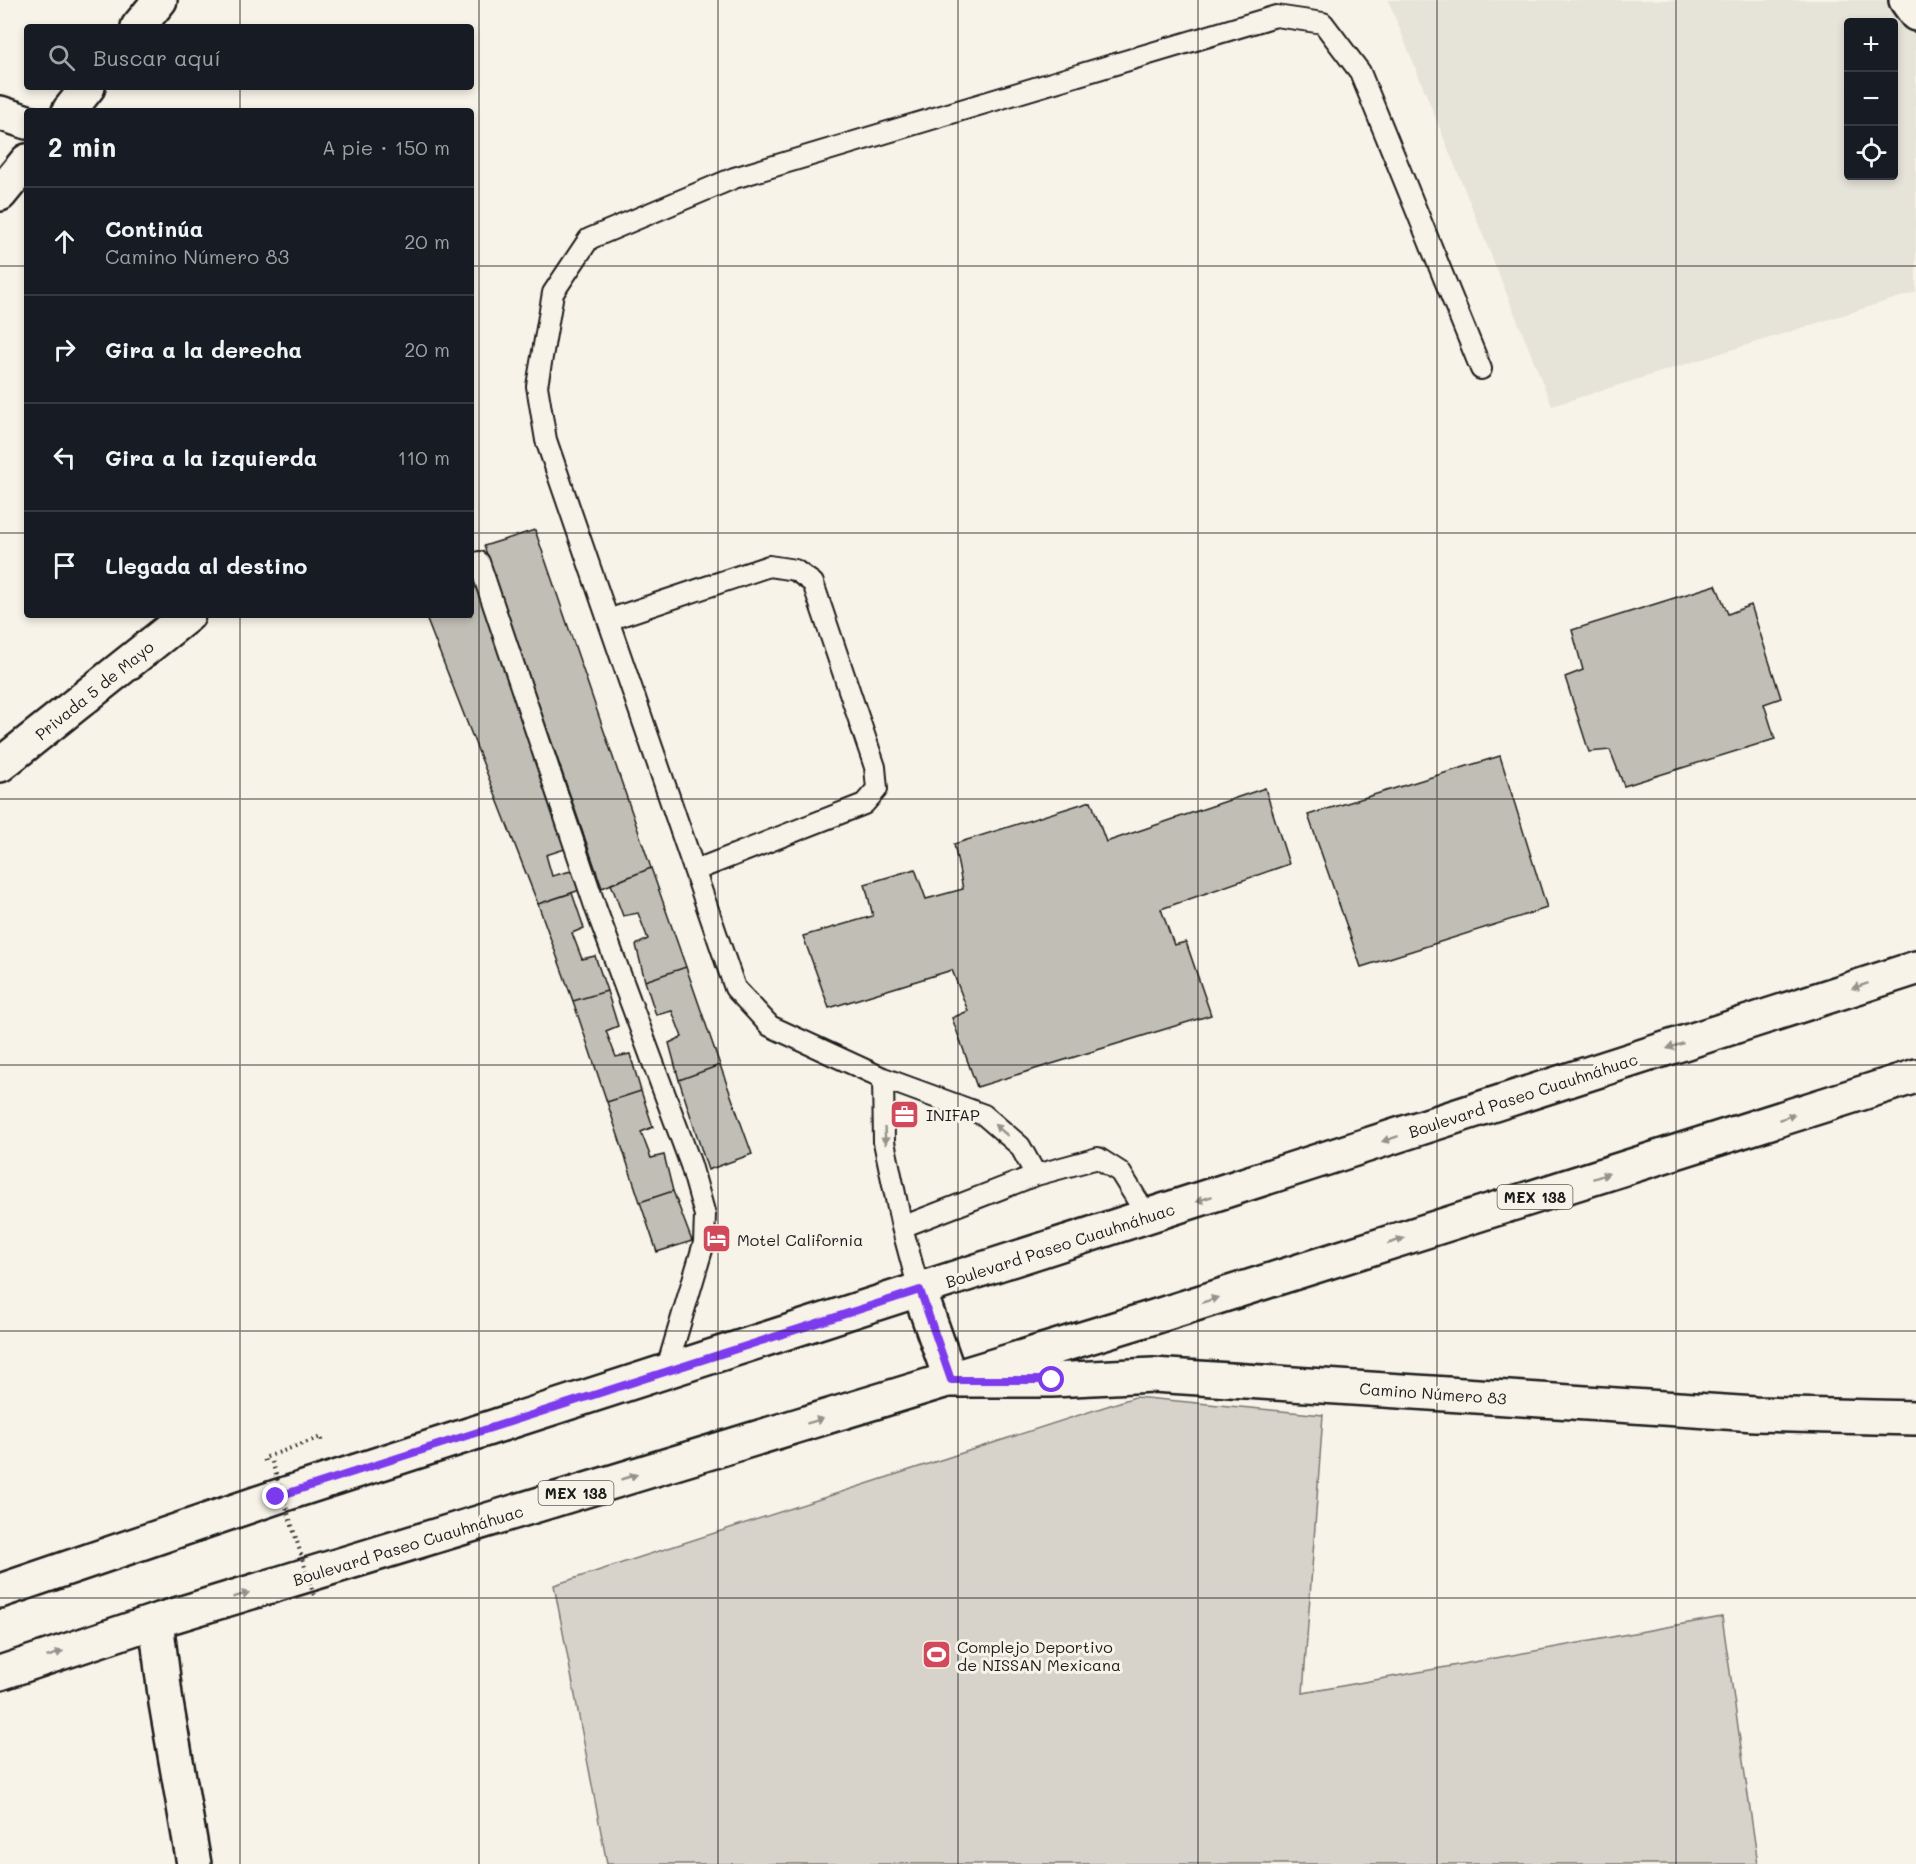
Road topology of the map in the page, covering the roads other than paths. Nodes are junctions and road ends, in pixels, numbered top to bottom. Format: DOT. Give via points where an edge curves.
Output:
graph roads {
  1 [pos="160,0"];
  2 [pos="1906,0"];
  3 [pos="1916,14"];
  4 [pos="140,24"];
  5 [pos="86,90"];
  6 [pos="71,108"];
  7 [pos="0,113"];
  8 [pos="24,121"];
  9 [pos="24,165"];
  10 [pos="0,194"];
  11 [pos="1481,369"];
  12 [pos="479,562"];
  13 [pos="184,618"];
  14 [pos="608,620"];
  15 [pos="0,765"];
  16 [pos="696,870"];
  17 [pos="1916,968"];
  18 [pos="1916,1076"];
  19 [pos="883,1078"];
  20 [pos="1036,1175"];
  21 [pos="1148,1217"];
  22 [pos="902,1227"];
  23 [pos="920,1290"];
  24 [pos="666,1371"];
  25 [pos="951,1380"];
  26 [pos="1916,1418"];
  27 [pos="0,1592"];
  28 [pos="156,1621"];
  29 [pos="0,1673"];
  30 [pos="194,1864"];
  1 -- 4 [label="main road"];
  2 -- 3 [label="main road"];
  5 -- 6 [label="main road"];
  7 -- 8 [label="main road"];
  9 -- 10 [label="main road"];
  11 -- 14 [label="lane" via="1360,72 1323,23 1276,16 734,178 589,239 553,293 537,386 546,440"];
  12 -- 24 [label="lane" via="596,909 692,1165 705,1215 704,1243"];
  13 -- 15 [label="main road, Privada 5 de Mayo"];
  14 -- 16 [label="lane"];
  14 -- 16 [label="lane" via="769,566 795,570 813,583 874,767 877,789 864,804"];
  16 -- 19 [label="lane" via="735,988 770,1026"];
  17 -- 21 [label="main road, Boulevard Paseo Cuauhnáhuac, one-way"];
  25 -- 18 [label="main road, Boulevard Paseo Cuauhnáhuac / MEX 138, one-way"];
  20 -- 19 [label="lane, one-way" via="1020,1146 984,1115"];
  19 -- 22 [label="lane, one-way" via="884,1142"];
  20 -- 21 [label="lane" via="1098,1158 1120,1172"];
  20 -- 22 [label="lane"];
  21 -- 23 [label="main road, Boulevard Paseo Cuauhnáhuac"];
  22 -- 23 [label="lane"];
  23 -- 24 [label="main road, Boulevard Paseo Cuauhnáhuac"];
  23 -- 25 [label="main road"];
  24 -- 27 [label="main road, Boulevard Paseo Cuauhnáhuac" via="276,1497"];
  25 -- 26 [label="main road, Camino Número 83" via="1153,1375 1755,1414"];
  28 -- 25 [label="main road, Boulevard Paseo Cuauhnáhuac / MEX 138, one-way"];
  29 -- 28 [label="main road, Boulevard Paseo Cuauhnáhuac / MEX 138, one-way"];
  28 -- 30 [label="main road"];
}
